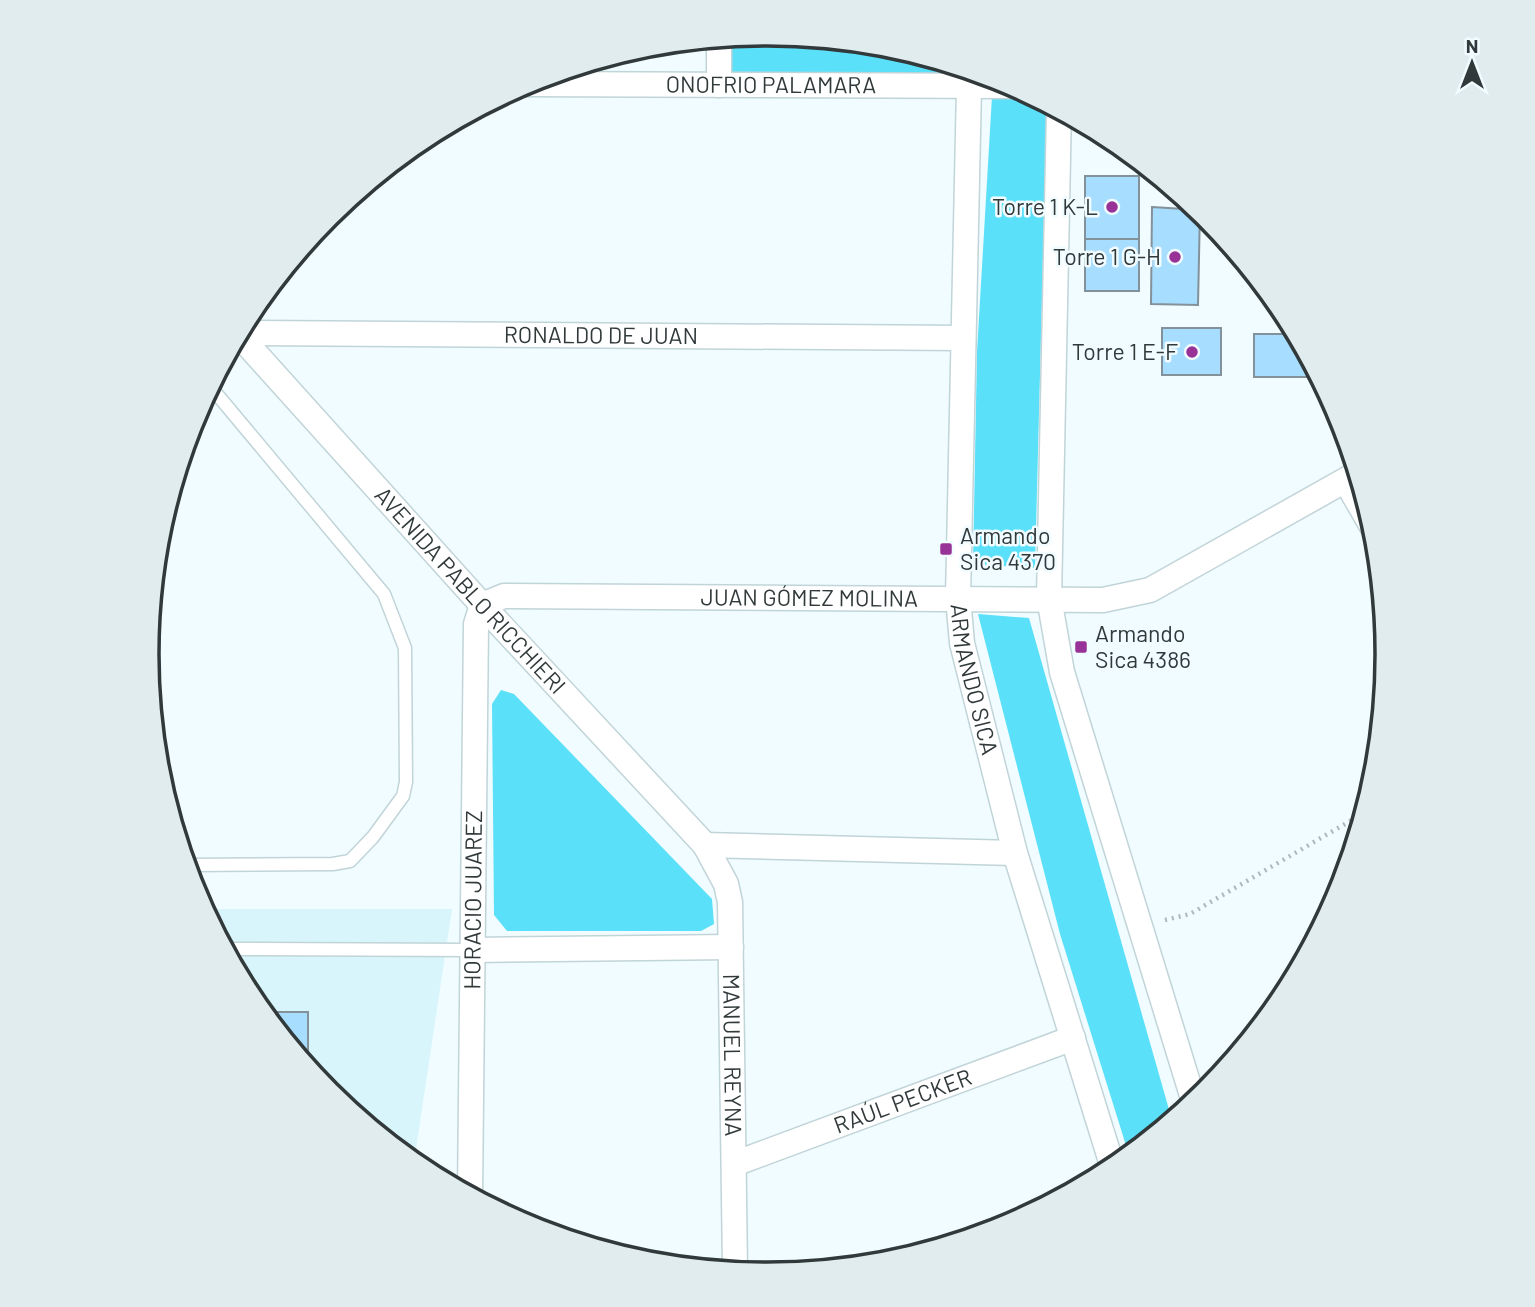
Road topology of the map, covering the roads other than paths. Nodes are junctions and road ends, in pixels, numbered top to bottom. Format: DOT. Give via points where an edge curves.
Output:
graph roads {
  1 [pos="719,48"];
  2 [pos="556,84"];
  3 [pos="719,85"];
  4 [pos="969,86"];
  5 [pos="984,86"];
  6 [pos="1059,120"];
  7 [pos="251,334"];
  8 [pos="963,338"];
  9 [pos="246,342"];
  10 [pos="218,395"];
  11 [pos="1349,478"];
  12 [pos="958,598"];
  13 [pos="1049,598"];
  14 [pos="482,605"];
  15 [pos="705,845"];
  16 [pos="1015,853"];
  17 [pos="198,865"];
  18 [pos="731,947"];
  19 [pos="236,949"];
  20 [pos="472,950"];
  21 [pos="1073,1038"];
  22 [pos="1190,1090"];
  23 [pos="1109,1156"];
  24 [pos="734,1164"];
  25 [pos="470,1184"];
  26 [pos="735,1260"];
  1 -- 3 [label="street"];
  2 -- 3 [label="street, ONOFRIO PALAMARA"];
  3 -- 4 [label="street, ONOFRIO PALAMARA"];
  4 -- 5 [label="street, ONOFRIO PALAMARA"];
  4 -- 8 [label="street, ARMANDO SICA"];
  6 -- 13 [label="street"];
  7 -- 8 [label="street, RONALDO DE JUAN"];
  8 -- 12 [label="street, ARMANDO SICA"];
  9 -- 14 [label="street, AVENIDA PABLO RICCHIERI"];
  10 -- 17 [label="lane" via="384,594 405,648 406,782 403,796 350,861"];
  11 -- 13 [label="street, JUAN GÓMEZ MOLINA" via="1150,590 1103,600"];
  12 -- 13 [label="street, JUAN GÓMEZ MOLINA"];
  12 -- 14 [label="street, JUAN GÓMEZ MOLINA" via="504,596"];
  12 -- 16 [label="street, ARMANDO SICA" via="962,643"];
  13 -- 22 [label="street" via="1062,672"];
  14 -- 15 [label="street, AVENIDA PABLO RICCHIERI"];
  14 -- 20 [label="street, HORACIO JUAREZ" via="476,624"];
  15 -- 16 [label="street"];
  15 -- 18 [label="street, MANUEL REYNA" via="726,884"];
  16 -- 21 [label="street, ARMANDO SICA"];
  18 -- 20 [label="street"];
  18 -- 24 [label="street, MANUEL REYNA"];
  19 -- 20 [label="lane"];
  20 -- 25 [label="street, HORACIO JUAREZ"];
  21 -- 23 [label="street, ARMANDO SICA"];
  21 -- 24 [label="street, RAÚL PECKER"];
  24 -- 26 [label="street, MANUEL REYNA"];
}
